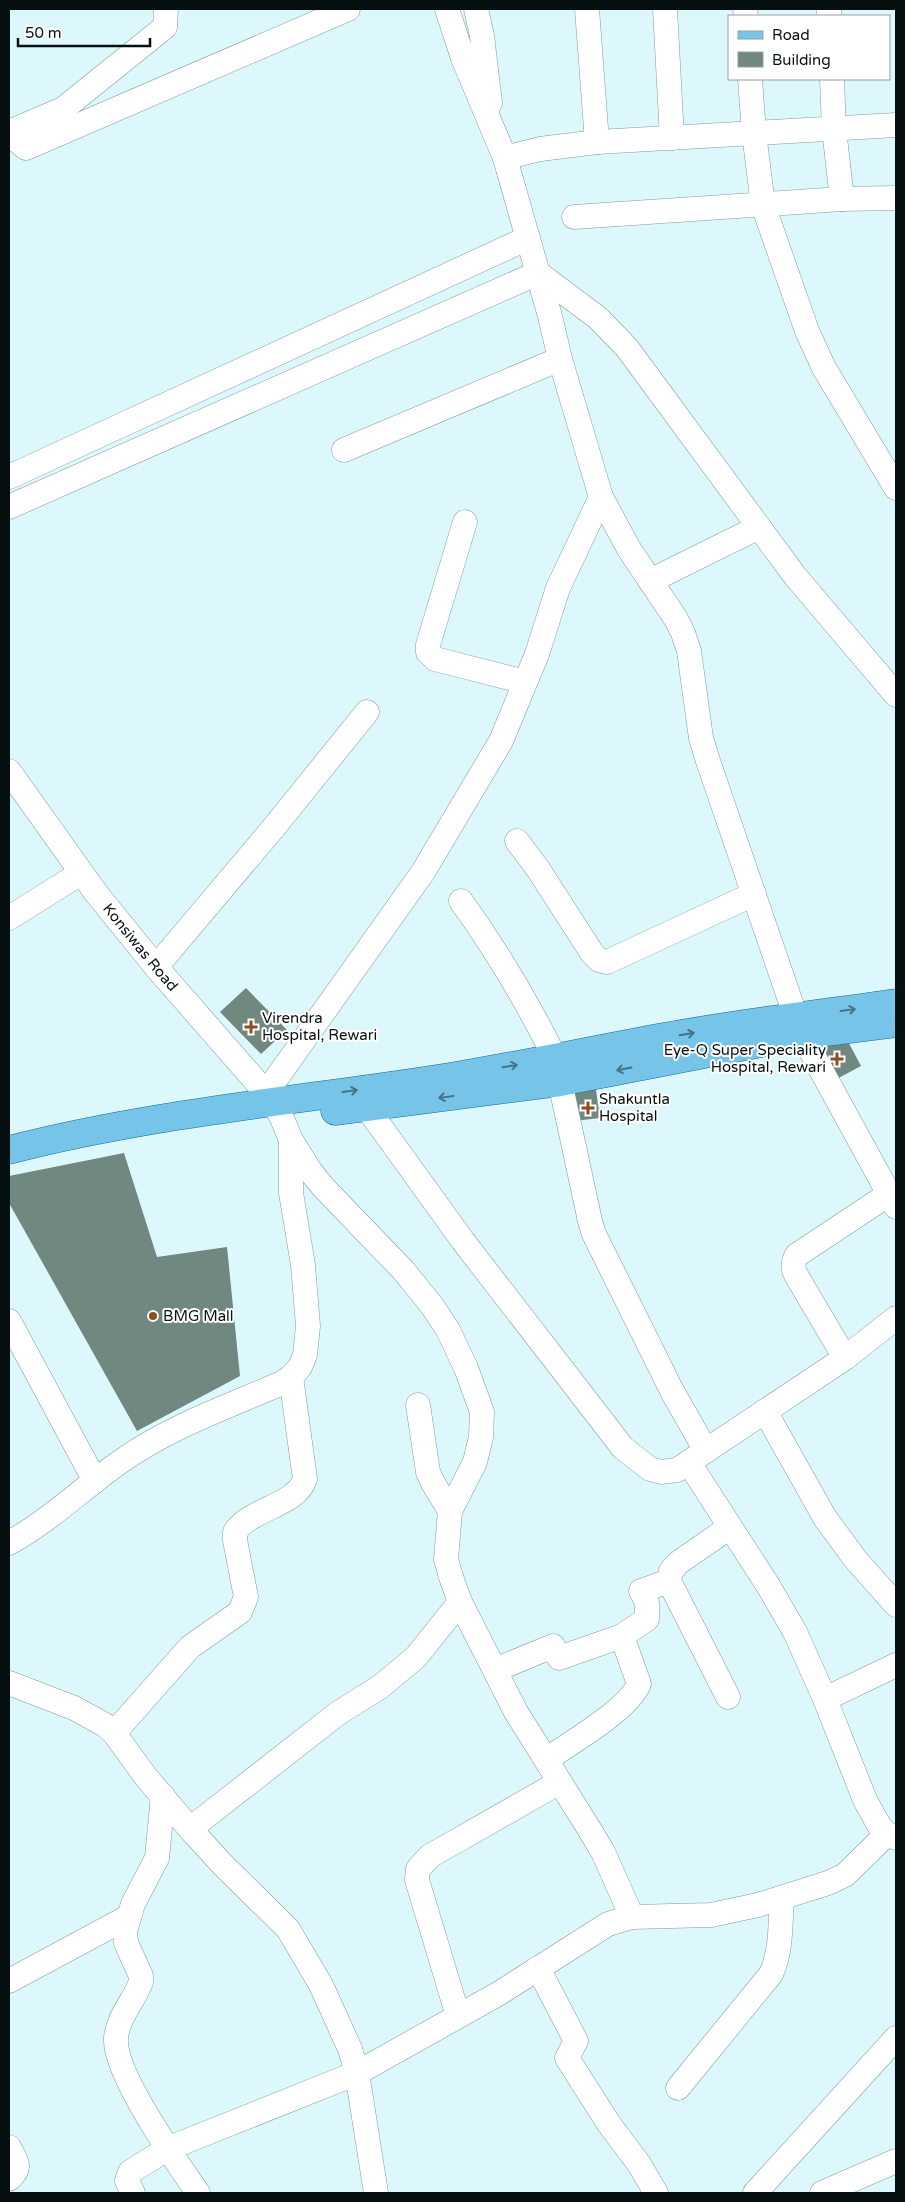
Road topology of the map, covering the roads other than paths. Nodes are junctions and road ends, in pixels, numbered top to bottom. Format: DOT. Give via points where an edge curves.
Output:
graph roads {
  1 [pos="166,9"];
  2 [pos="348,9"];
  3 [pos="447,9"];
  4 [pos="476,9"];
  5 [pos="587,9"];
  6 [pos="665,9"];
  7 [pos="750,80"];
  8 [pos="832,80"];
  9 [pos="896,125"];
  10 [pos="834,128"];
  11 [pos="493,129"];
  12 [pos="9,133"];
  13 [pos="754,133"];
  14 [pos="672,138"];
  15 [pos="597,142"];
  16 [pos="506,158"];
  17 [pos="896,198"];
  18 [pos="842,199"];
  19 [pos="763,205"];
  20 [pos="574,217"];
  21 [pos="528,238"];
  22 [pos="538,274"];
  23 [pos="368,312"];
  24 [pos="380,342"];
  25 [pos="560,359"];
  26 [pos="344,450"];
  27 [pos="9,477"];
  28 [pos="896,488"];
  29 [pos="601,497"];
  30 [pos="9,507"];
  31 [pos="465,522"];
  32 [pos="758,527"];
  33 [pos="650,581"];
  34 [pos="525,682"];
  35 [pos="896,695"];
  36 [pos="367,712"];
  37 [pos="9,771"];
  38 [pos="517,841"];
  39 [pos="81,873"];
  40 [pos="754,894"];
  41 [pos="462,901"];
  42 [pos="9,918"];
  43 [pos="156,967"];
  44 [pos="896,1003"];
  45 [pos="896,1023"];
  46 [pos="799,1026"];
  47 [pos="558,1070"];
  48 [pos="367,1108"];
  49 [pos="278,1113"];
  50 [pos="9,1150"];
  51 [pos="9,1166"];
  52 [pos="893,1200"];
  53 [pos="896,1318"];
  54 [pos="9,1321"];
  55 [pos="844,1358"];
  56 [pos="291,1377"];
  57 [pos="418,1405"];
  58 [pos="765,1411"];
  59 [pos="697,1457"];
  60 [pos="95,1482"];
  61 [pos="450,1511"];
  62 [pos="730,1527"];
  63 [pos="9,1543"];
  64 [pos="669,1581"];
  65 [pos="460,1602"];
  66 [pos="896,1604"];
  67 [pos="622,1636"];
  68 [pos="896,1665"];
  69 [pos="495,1670"];
  70 [pos="9,1683"];
  71 [pos="728,1697"];
  72 [pos="825,1699"];
  73 [pos="114,1734"];
  74 [pos="546,1760"];
  75 [pos="560,1782"];
  76 [pos="163,1796"];
  77 [pos="190,1829"];
  78 [pos="892,1836"];
  79 [pos="782,1898"];
  80 [pos="128,1917"];
  81 [pos="632,1917"];
  82 [pos="538,1968"];
  83 [pos="9,1981"];
  84 [pos="458,2016"];
  85 [pos="896,2038"];
  86 [pos="357,2073"];
  87 [pos="678,2088"];
  88 [pos="9,2147"];
  89 [pos="167,2149"];
  90 [pos="896,2161"];
  91 [pos="9,2179"];
  92 [pos="133,2193"];
  93 [pos="198,2193"];
  94 [pos="376,2193"];
  95 [pos="656,2193"];
  96 [pos="754,2193"];
  97 [pos="822,2193"];
  1 -- 12 [label="street" via="165,27 64,110"];
  2 -- 12 [label="street" via="26,148"];
  3 -- 11 [label="street" via="463,58"];
  4 -- 11 [label="street" via="484,45"];
  5 -- 15 [label="street"];
  6 -- 14 [label="street"];
  7 -- 13 [label="street"];
  8 -- 10 [label="street"];
  9 -- 10 [label="street"];
  10 -- 13 [label="street"];
  10 -- 18 [label="street"];
  11 -- 16 [label="street"];
  13 -- 14 [label="street"];
  13 -- 19 [label="street"];
  14 -- 15 [label="street"];
  15 -- 16 [label="street" via="540,149"];
  16 -- 21 [label="street"];
  17 -- 18 [label="street"];
  18 -- 19 [label="street"];
  19 -- 20 [label="street"];
  19 -- 28 [label="street" via="816,351"];
  21 -- 22 [label="street"];
  21 -- 23 [label="street"];
  22 -- 24 [label="street"];
  22 -- 25 [label="street"];
  22 -- 32 [label="street" via="598,318 627,348"];
  23 -- 24 [label="street"];
  23 -- 27 [label="street"];
  24 -- 30 [label="street"];
  25 -- 26 [label="street"];
  25 -- 29 [label="street"];
  29 -- 33 [label="street"];
  29 -- 34 [label="street" via="558,588"];
  31 -- 34 [label="street" via="428,652 435,659"];
  32 -- 33 [label="street"];
  32 -- 35 [label="street" via="795,576"];
  33 -- 40 [label="street" via="683,634 689,651 701,738"];
  34 -- 49 [label="street" via="501,741"];
  36 -- 43 [label="street"];
  37 -- 39 [label="street, Konsiwas Road"];
  38 -- 40 [label="street" via="592,953 606,962"];
  39 -- 42 [label="street"];
  39 -- 43 [label="street, Konsiwas Road"];
  40 -- 46 [label="street"];
  41 -- 47 [label="street" via="493,945 536,1020"];
  43 -- 49 [label="street, Konsiwas Road"];
  46 -- 44 [label="main road, one-way"];
  45 -- 46 [label="main road"];
  46 -- 47 [label="main road" via="666,1037"];
  46 -- 52 [label="street"];
  47 -- 48 [label="main road, one-way"];
  49 -- 47 [label="main road, one-way" via="451,1077"];
  47 -- 59 [label="street" via="594,1234 672,1391"];
  48 -- 49 [label="main road"];
  48 -- 59 [label="street" via="469,1249 623,1448 650,1469 662,1472 677,1470"];
  49 -- 50 [label="main road" via="50,1139"];
  49 -- 51 [label="main road" via="122,1141"];
  49 -- 56 [label="street" via="303,1265 308,1326 306,1355"];
  49 -- 61 [label="street, Konsiwas Road" via="324,1188 403,1270 432,1307 448,1330 466,1368 482,1412 481,1437 475,1462"];
  52 -- 55 [label="street" via="798,1255 794,1261 796,1275"];
  53 -- 55 [label="street"];
  54 -- 60 [label="street"];
  55 -- 58 [label="street"];
  56 -- 60 [label="street" via="161,1436"];
  56 -- 73 [label="street" via="305,1479 298,1492 247,1520 235,1532 246,1597 244,1606 190,1647"];
  57 -- 61 [label="street" via="428,1472"];
  58 -- 59 [label="street"];
  58 -- 66 [label="street" via="825,1518 856,1560"];
  59 -- 62 [label="street"];
  60 -- 63 [label="street"];
  61 -- 65 [label="street" via="446,1559"];
  62 -- 64 [label="street" via="678,1563 671,1571"];
  62 -- 72 [label="street" via="795,1632"];
  64 -- 67 [label="street" via="641,1591 647,1603 647,1619"];
  64 -- 71 [label="street"];
  65 -- 69 [label="street"];
  65 -- 77 [label="street" via="416,1657"];
  67 -- 69 [label="street" via="558,1658 553,1646"];
  67 -- 74 [label="street" via="639,1684 634,1694 620,1708"];
  68 -- 72 [label="street"];
  69 -- 74 [label="street"];
  70 -- 73 [label="street" via="74,1708 105,1725"];
  72 -- 78 [label="street" via="865,1800 880,1827"];
  73 -- 76 [label="street"];
  74 -- 75 [label="street"];
  75 -- 81 [label="street" via="603,1852"];
  75 -- 84 [label="street" via="430,1856 418,1868 417,1880"];
  76 -- 77 [label="street"];
  76 -- 80 [label="street" via="157,1858"];
  77 -- 86 [label="street" via="288,1929 337,2016"];
  78 -- 79 [label="street" via="835,1881"];
  79 -- 81 [label="street" via="711,1915"];
  79 -- 87 [label="street" via="777,1962 771,1974"];
  80 -- 83 [label="street"];
  80 -- 89 [label="street" via="126,1943 141,1982 120,2024 117,2050"];
  81 -- 82 [label="street" via="608,1924"];
  82 -- 84 [label="street"];
  82 -- 95 [label="street" via="576,2041 567,2058 609,2124 640,2164"];
  84 -- 86 [label="street"];
  85 -- 96 [label="street"];
  86 -- 89 [label="street"];
  86 -- 94 [label="street"];
  88 -- 91 [label="street" via="18,2166"];
  89 -- 92 [label="street" via="130,2172 127,2181"];
  89 -- 93 [label="street"];
  90 -- 97 [label="street"];
}
